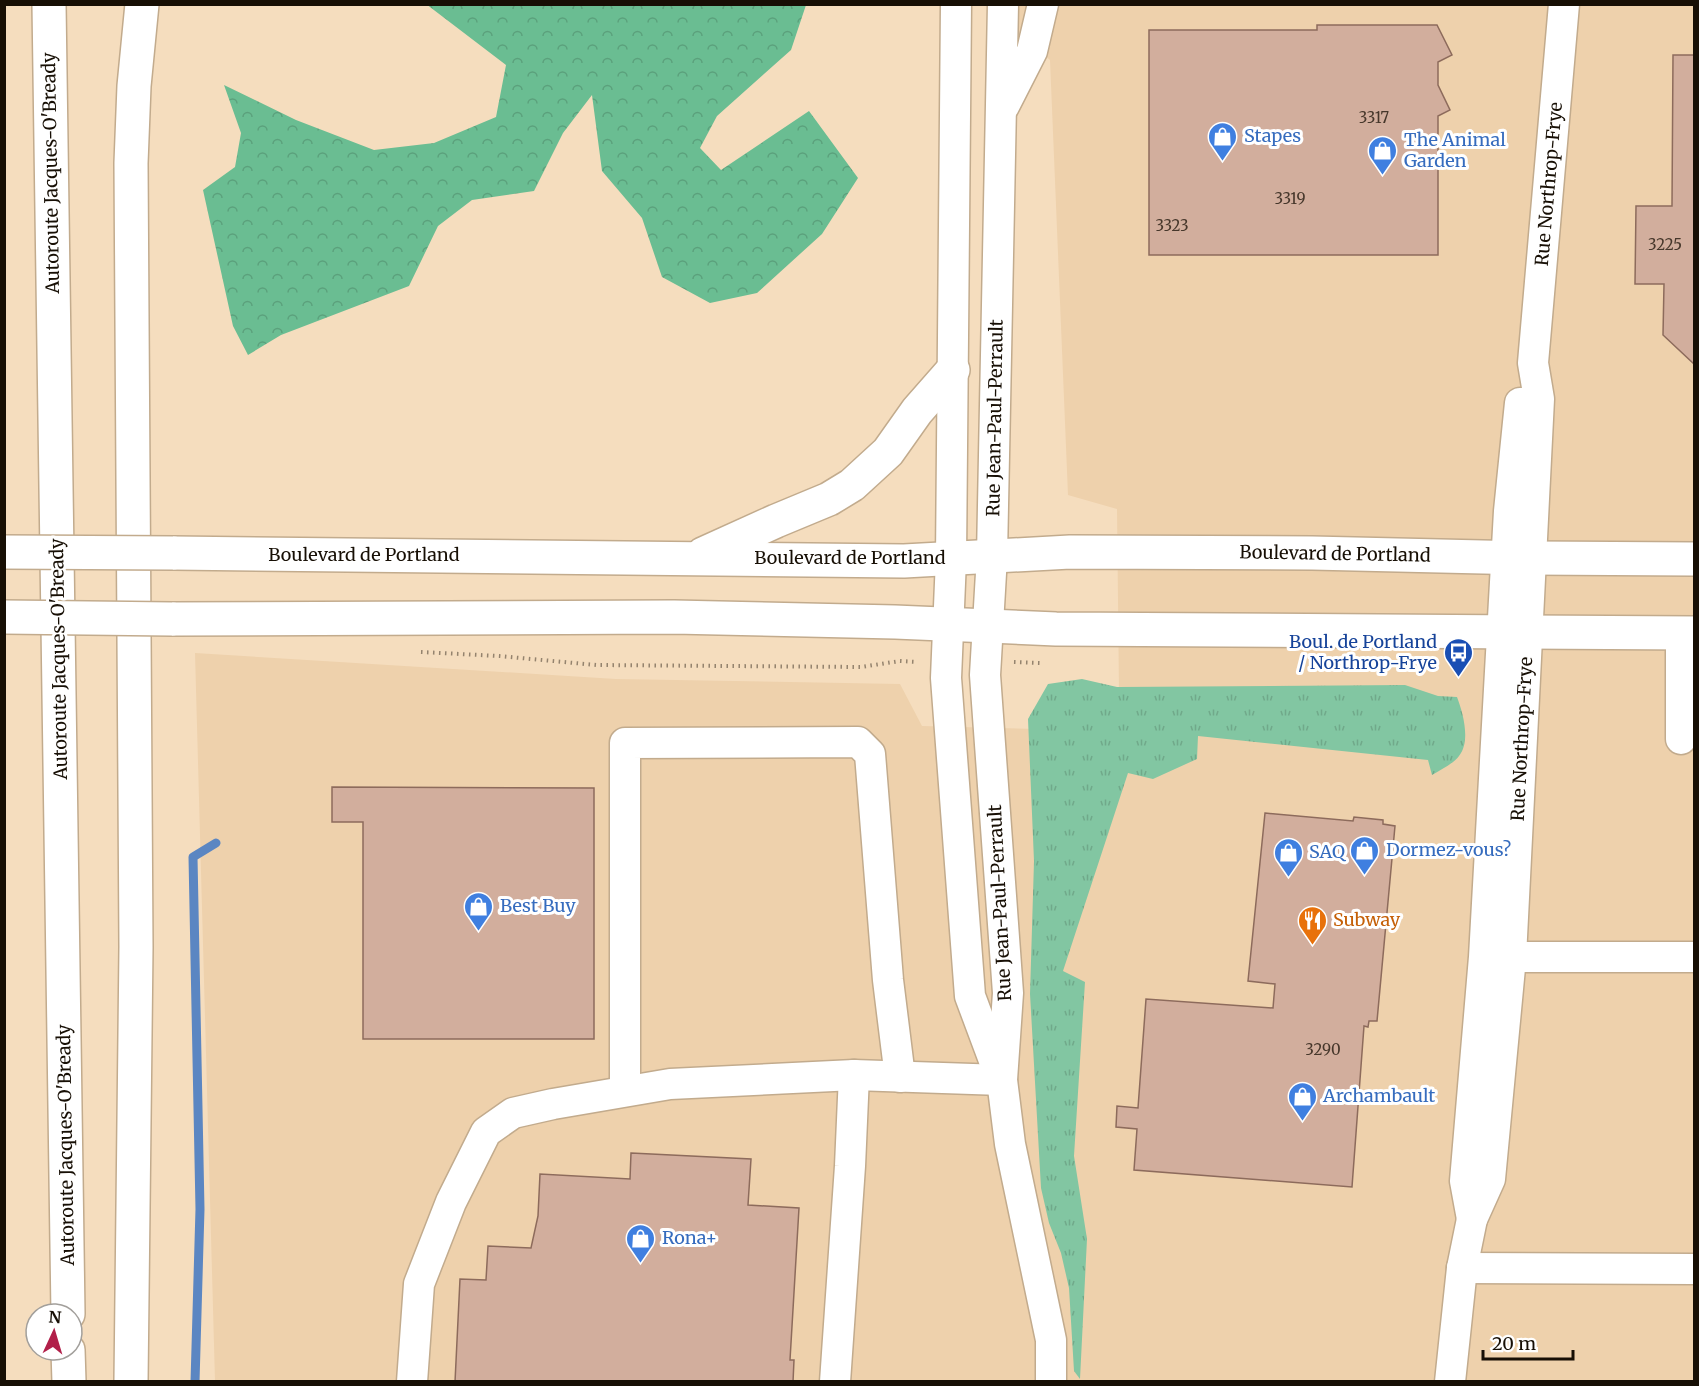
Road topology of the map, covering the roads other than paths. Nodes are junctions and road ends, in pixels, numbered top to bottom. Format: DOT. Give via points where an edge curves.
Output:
graph roads {
  1 [pos="49,4"];
  2 [pos="141,4"];
  3 [pos="956,4"];
  4 [pos="1003,4"];
  5 [pos="1043,4"];
  6 [pos="1564,4"];
  7 [pos="1001,111"];
  8 [pos="953,369"];
  9 [pos="4,552"];
  10 [pos="992,556"];
  11 [pos="696,557"];
  12 [pos="1519,558"];
  13 [pos="951,559"];
  14 [pos="1695,559"];
  15 [pos="4,617"];
  16 [pos="948,624"];
  17 [pos="988,626"];
  18 [pos="1515,631"];
  19 [pos="1688,633"];
  20 [pos="1681,739"];
  21 [pos="1510,957"];
  22 [pos="1695,957"];
  23 [pos="854,1075"];
  24 [pos="900,1077"];
  25 [pos="1002,1080"];
  26 [pos="625,1091"];
  27 [pos="1472,1219"];
  28 [pos="1462,1268"];
  29 [pos="1695,1269"];
  30 [pos="68,1302"];
  31 [pos="68,1362"];
  32 [pos="69,1382"];
  33 [pos="131,1382"];
  34 [pos="412,1382"];
  35 [pos="835,1382"];
  36 [pos="1052,1382"];
  37 [pos="1450,1382"];
  1 -- 30 [label="main road, Autoroute Jacques-O'Bready"];
  2 -- 33 [label="main road" via="131,164 136,1009"];
  3 -- 8 [label="street, Rue Jean-Paul-Perrault"];
  4 -- 7 [label="street, Rue Jean-Paul-Perrault"];
  5 -- 7 [label="street" via="1032,51"];
  6 -- 12 [label="street, Rue Northrop-Frye" via="1533,363 1539,399"];
  7 -- 10 [label="street, Rue Jean-Paul-Perrault"];
  8 -- 11 [label="main road" via="888,452 852,485 816,506"];
  8 -- 13 [label="street, Rue Jean-Paul-Perrault"];
  9 -- 11 [label="main road, Boulevard de Portland, bridge"];
  10 -- 12 [label="main road, Boulevard de Portland" via="1081,552"];
  10 -- 13 [label="main road, Boulevard de Portland"];
  10 -- 17 [label="street, Rue Jean-Paul-Perrault"];
  11 -- 13 [label="main road, Boulevard de Portland"];
  12 -- 14 [label="main road, Boulevard de Portland"];
  12 -- 18 [label="street, Rue Northrop-Frye"];
  13 -- 16 [label="street, Rue Jean-Paul-Perrault"];
  15 -- 16 [label="main road, bridge" via="674,617"];
  16 -- 17 [label="main road"];
  16 -- 25 [label="street, Rue Jean-Paul-Perrault" via="946,678 970,996"];
  17 -- 18 [label="main road"];
  17 -- 25 [label="street, Rue Jean-Paul-Perrault" via="985,675 1008,993"];
  18 -- 19 [label="main road"];
  18 -- 21 [label="street, Rue Northrop-Frye"];
  18 -- 27 [label="street, Rue Northrop-Frye" via="1466,1180"];
  19 -- 20 [label="street"];
  21 -- 22 [label="street"];
  21 -- 27 [label="street, Rue Northrop-Frye" via="1491,1179"];
  23 -- 24 [label="street"];
  23 -- 26 [label="street" via="670,1084"];
  23 -- 35 [label="street"];
  24 -- 25 [label="street"];
  24 -- 26 [label="street" via="870,754 858,742 625,743"];
  25 -- 36 [label="street" via="1010,1144 1051,1340"];
  26 -- 34 [label="street" via="513,1113 486,1131 419,1284"];
  27 -- 28 [label="street, Rue Northrop-Frye"];
  28 -- 29 [label="street"];
  28 -- 37 [label="street, Rue Northrop-Frye"];
  31 -- 32 [label="main road"];
}
